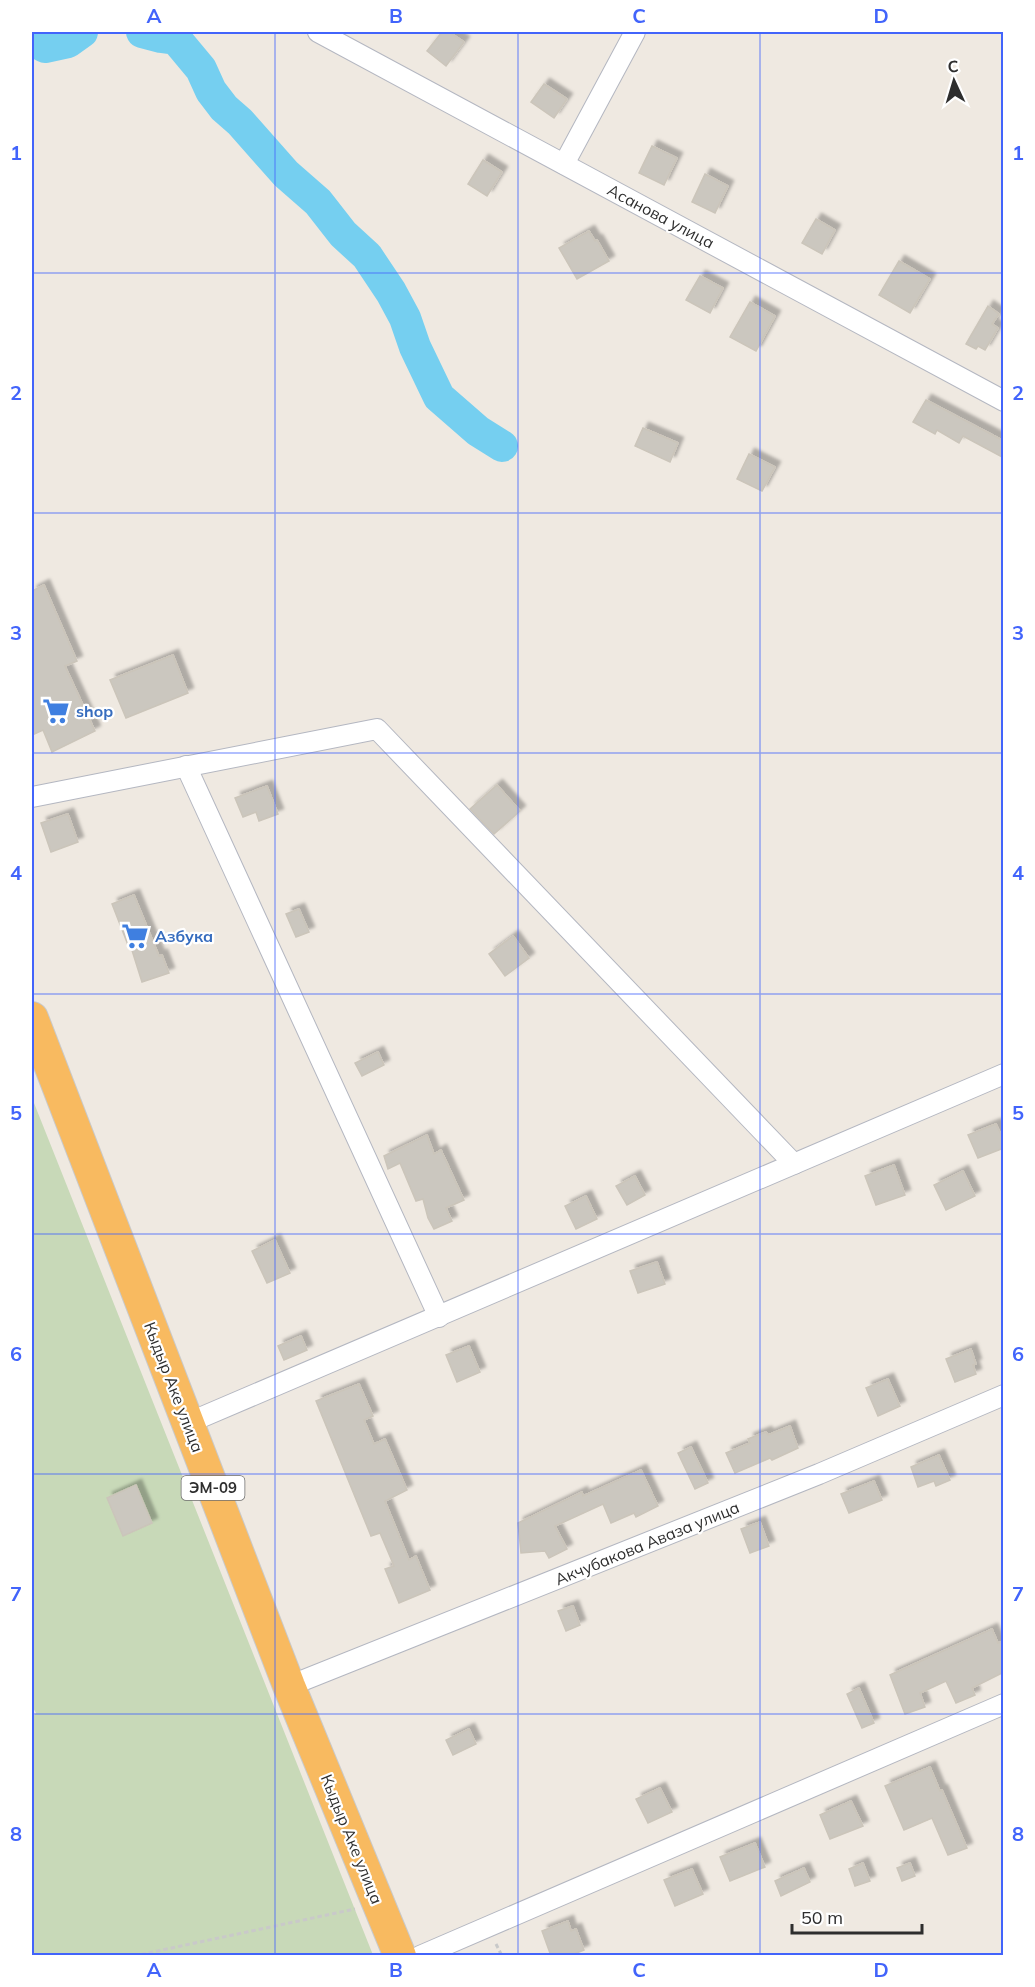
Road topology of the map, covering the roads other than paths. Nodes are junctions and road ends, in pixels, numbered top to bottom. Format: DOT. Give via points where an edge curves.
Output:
graph roads {
  1 [pos="318,32"];
  2 [pos="635,32"];
  3 [pos="564,164"];
  4 [pos="1004,401"];
  5 [pos="186,766"];
  6 [pos="32,797"];
  7 [pos="32,1018"];
  8 [pos="1004,1074"];
  9 [pos="794,1164"];
  10 [pos="439,1317"];
  11 [pos="1004,1395"];
  12 [pos="188,1423"];
  13 [pos="289,1686"];
  14 [pos="1004,1704"];
  15 [pos="400,1956"];
  16 [pos="420,1956"];
  1 -- 3 [label="street, Асанова улица"];
  2 -- 3 [label="street"];
  3 -- 4 [label="street, Асанова улица"];
  5 -- 6 [label="street"];
  5 -- 9 [label="street" via="376,729"];
  5 -- 10 [label="street"];
  7 -- 12 [label="highway, Кыдыр Аке улица / ЭМ-09"];
  8 -- 9 [label="street"];
  9 -- 10 [label="street"];
  10 -- 12 [label="street"];
  11 -- 13 [label="street, Акчубакова Аваза улица" via="819,1474"];
  12 -- 13 [label="highway, Кыдыр Аке улица / ЭМ-09"];
  13 -- 15 [label="highway, Кыдыр Аке улица / ЭМ-09"];
  14 -- 16 [label="street"];
}
